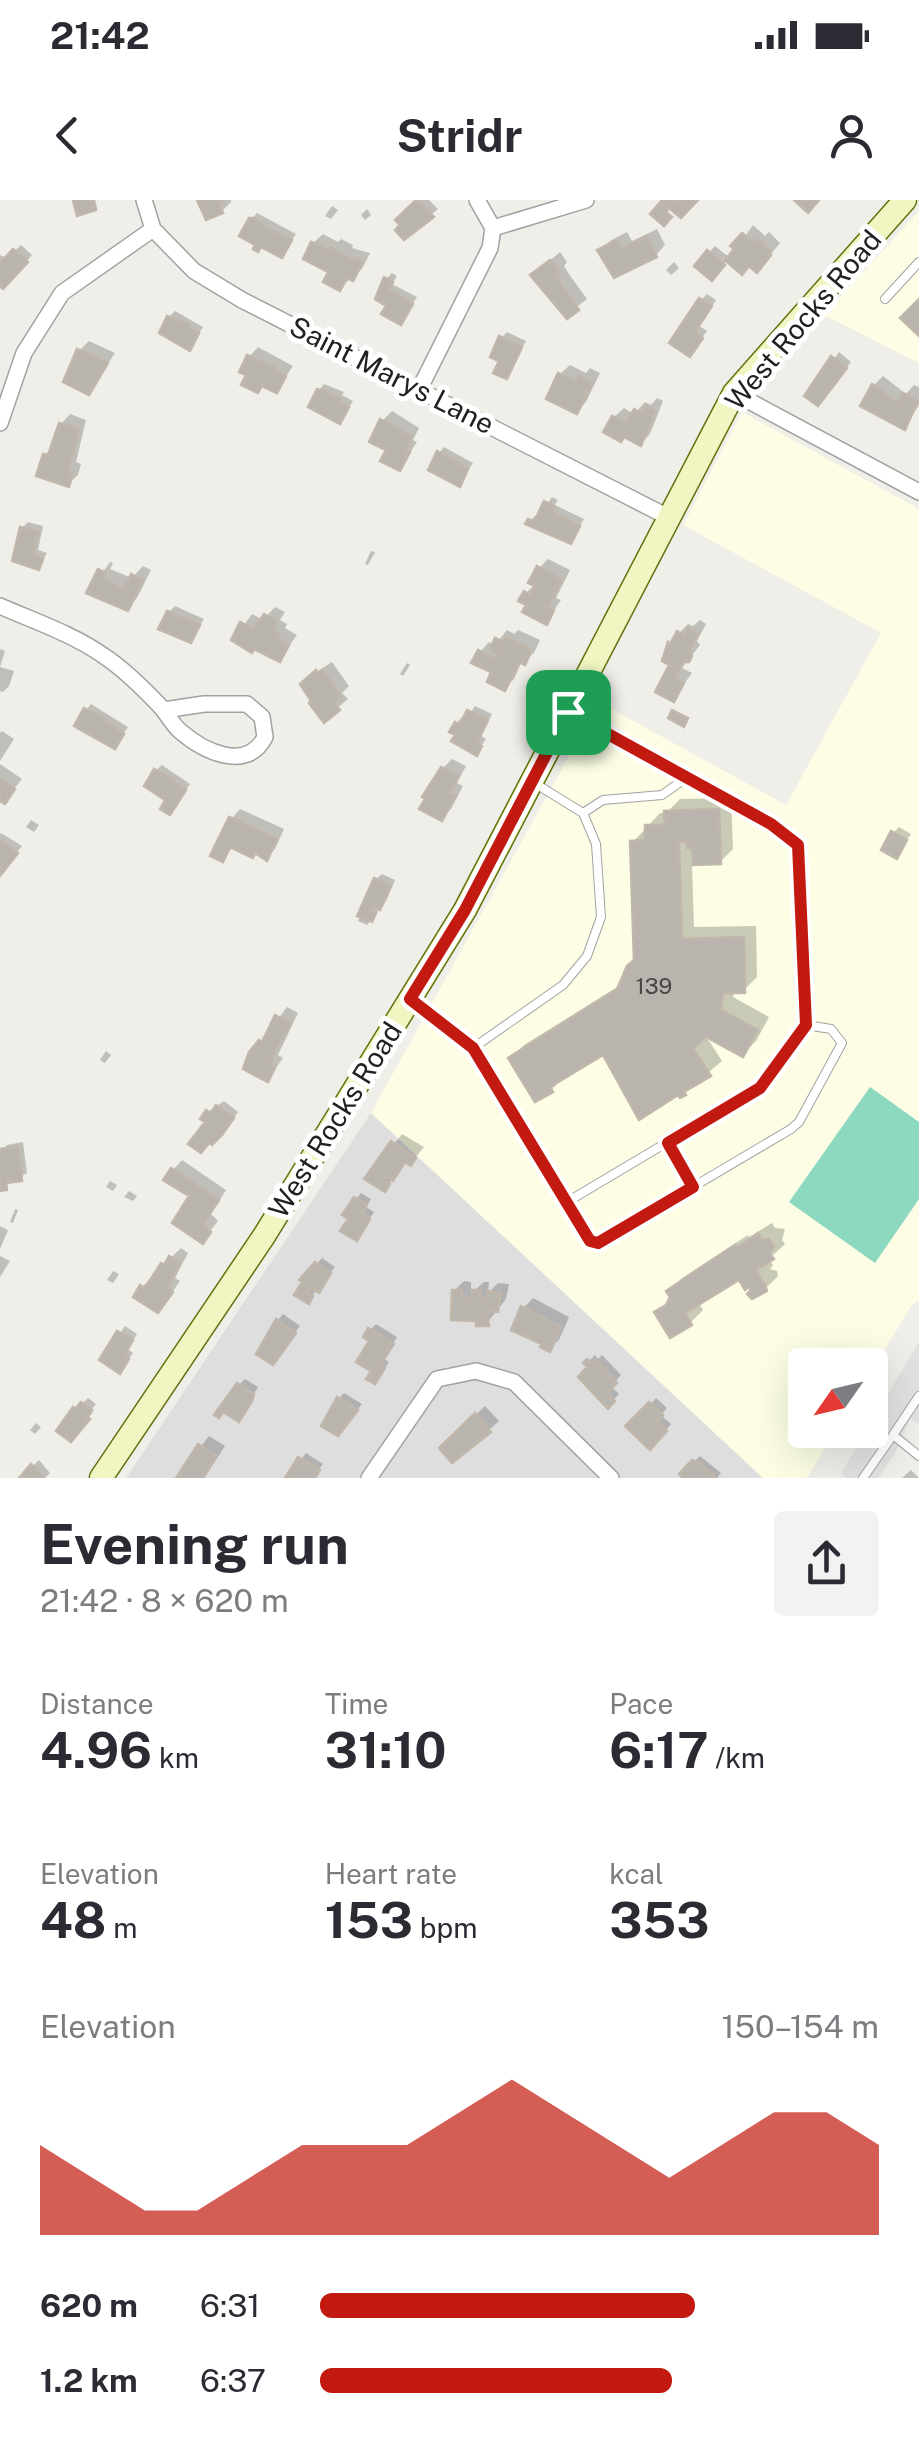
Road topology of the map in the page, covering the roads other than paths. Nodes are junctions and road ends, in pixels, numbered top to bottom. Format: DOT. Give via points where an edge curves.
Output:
graph roads {
  1 [pos="144,200"];
  2 [pos="478,200"];
  3 [pos="586,200"];
  4 [pos="905,200"];
  5 [pos="493,228"];
  6 [pos="153,229"];
  7 [pos="919,262"];
  8 [pos="884,299"];
  9 [pos="420,388"];
  10 [pos="734,393"];
  11 [pos="0,423"];
  12 [pos="917,487"];
  13 [pos="670,518"];
  14 [pos="0,606"];
  15 [pos="164,710"];
  16 [pos="568,712"];
  17 [pos="686,778"];
  18 [pos="532,781"];
  19 [pos="583,812"];
  20 [pos="410,999"];
  21 [pos="806,1025"];
  22 [pos="473,1048"];
  23 [pos="668,1143"];
  24 [pos="693,1187"];
  25 [pos="567,1202"];
  26 [pos="919,1396"];
  27 [pos="893,1435"];
  28 [pos="919,1456"];
  29 [pos="101,1478"];
  30 [pos="369,1478"];
  31 [pos="610,1478"];
  32 [pos="863,1478"];
  1 -- 6 [label="street, Saint Marys Lane"];
  2 -- 5 [label="street"];
  3 -- 5 [label="street"];
  4 -- 10 [label="main road, West Rocks Road"];
  5 -- 9 [label="street" via="490,248"];
  6 -- 9 [label="street, Saint Marys Lane" via="194,271 242,300"];
  6 -- 11 [label="street" via="62,294 24,353"];
  7 -- 8 [label="lane"];
  9 -- 13 [label="street, Saint Marys Lane"];
  10 -- 12 [label="street"];
  10 -- 13 [label="main road, West Rocks Road"];
  13 -- 16 [label="main road, West Rocks Road"];
  14 -- 15 [label="street" via="104,656"];
  15 -- 15 [label="street" via="181,732 222,756 254,752 265,737 262,716 247,704"];
  16 -- 17 [label="lane"];
  16 -- 18 [label="main road, West Rocks Road"];
  17 -- 19 [label="lane" via="662,794 603,800"];
  17 -- 21 [label="lane" via="798,845"];
  18 -- 19 [label="lane"];
  18 -- 20 [label="main road, West Rocks Road"];
  19 -- 22 [label="lane" via="596,844 601,918 587,956 563,985"];
  20 -- 22 [label="lane"];
  20 -- 29 [label="main road, West Rocks Road" via="264,1236"];
  21 -- 23 [label="lane" via="760,1088"];
  21 -- 24 [label="lane" via="831,1029 842,1043 799,1122"];
  22 -- 25 [label="lane"];
  23 -- 24 [label="lane"];
  23 -- 25 [label="lane"];
  24 -- 25 [label="lane" via="598,1243 590,1241"];
  26 -- 27 [label="lane"];
  27 -- 28 [label="lane"];
  27 -- 32 [label="lane"];
  30 -- 31 [label="street" via="437,1379 476,1371 514,1382"];
}
